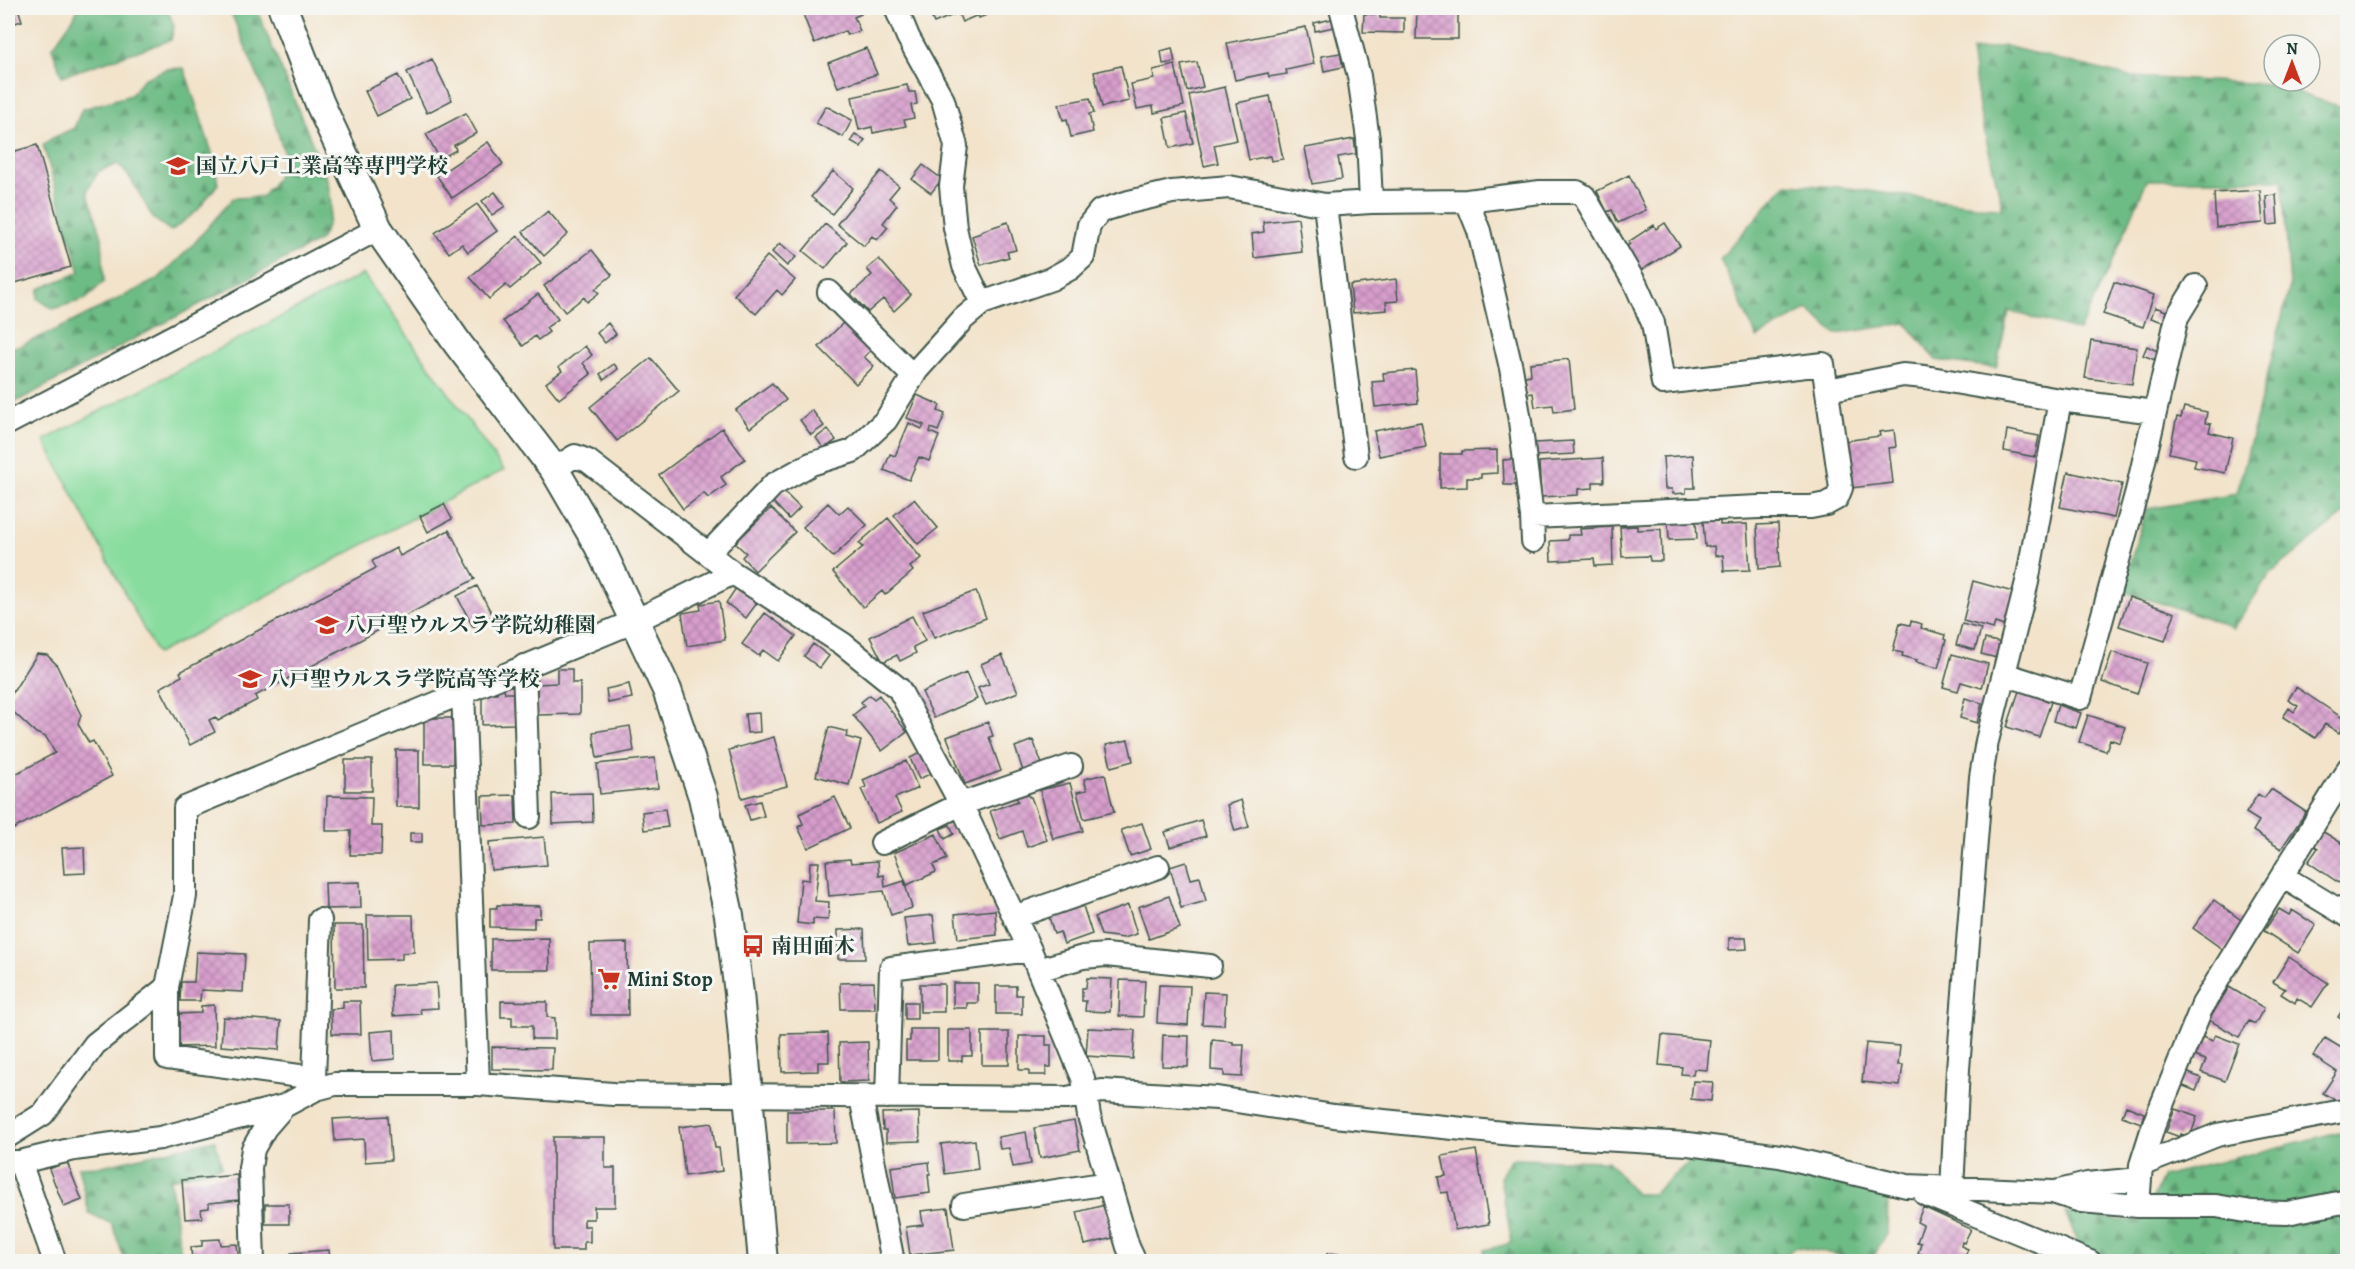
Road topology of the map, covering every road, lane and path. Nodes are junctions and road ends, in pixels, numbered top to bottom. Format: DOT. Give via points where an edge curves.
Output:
graph roads {
  1 [pos="283,8"];
  2 [pos="896,8"];
  3 [pos="1341,8"];
  4 [pos="1467,201"];
  5 [pos="1371,202"];
  6 [pos="1325,205"];
  7 [pos="378,229"];
  8 [pos="2196,286"];
  9 [pos="829,291"];
  10 [pos="982,303"];
  11 [pos="913,376"];
  12 [pos="1828,390"];
  13 [pos="2060,400"];
  14 [pos="2156,412"];
  15 [pos="8,423"];
  16 [pos="1356,456"];
  17 [pos="554,469"];
  18 [pos="1532,517"];
  19 [pos="1533,541"];
  20 [pos="709,554"];
  21 [pos="733,573"];
  22 [pos="635,621"];
  23 [pos="524,666"];
  24 [pos="2004,674"];
  25 [pos="463,691"];
  26 [pos="1071,766"];
  27 [pos="2348,769"];
  28 [pos="961,804"];
  29 [pos="529,817"];
  30 [pos="882,843"];
  31 [pos="1158,867"];
  32 [pos="2282,876"];
  33 [pos="2348,916"];
  34 [pos="1014,917"];
  35 [pos="320,920"];
  36 [pos="1034,960"];
  37 [pos="1210,966"];
  38 [pos="167,987"];
  39 [pos="315,1084"];
  40 [pos="478,1084"];
  41 [pos="1086,1095"];
  42 [pos="747,1096"];
  43 [pos="861,1097"];
  44 [pos="887,1097"];
  45 [pos="284,1106"];
  46 [pos="2348,1110"];
  47 [pos="8,1136"];
  48 [pos="14,1162"];
  49 [pos="2141,1172"];
  50 [pos="1109,1183"];
  51 [pos="1907,1186"];
  52 [pos="1952,1190"];
  53 [pos="2053,1192"];
  54 [pos="2348,1201"];
  55 [pos="964,1205"];
  56 [pos="2138,1206"];
  57 [pos="47,1259"];
  58 [pos="253,1262"];
  59 [pos="763,1262"];
  60 [pos="893,1262"];
  61 [pos="1135,1262"];
  62 [pos="2090,1262"];
  1 -- 7 [label="street" via="320,104"];
  2 -- 10 [label="street" via="943,100 956,146 951,186 955,228 964,266"];
  3 -- 5 [label="street" via="1359,76"];
  4 -- 5 [label="street"];
  4 -- 12 [label="street" via="1540,192 1577,192 1584,196 1636,285 1653,323 1663,383 1823,364"];
  4 -- 18 [label="street" via="1479,231 1511,368"];
  5 -- 6 [label="street"];
  6 -- 10 [label="street" via="1229,187 1172,192 1129,202 1100,211 1089,225 1083,257 1071,268"];
  6 -- 16 [label="street"];
  7 -- 15 [label="street"];
  7 -- 17 [label="street" via="458,344"];
  8 -- 14 [label="street" via="2177,317"];
  9 -- 11 [label="street"];
  10 -- 11 [label="street"];
  11 -- 20 [label="street" via="886,420 854,451 811,464 773,485"];
  12 -- 13 [label="street" via="1903,375"];
  12 -- 18 [label="street" via="1841,488 1837,498 1826,504"];
  13 -- 14 [label="street"];
  13 -- 24 [label="street" via="2027,582"];
  14 -- 24 [label="street" via="2080,698"];
  17 -- 20 [label="street" via="575,456 588,461"];
  17 -- 22 [label="street" via="599,546"];
  18 -- 19 [label="street"];
  20 -- 21 [label="street"];
  21 -- 22 [label="street"];
  21 -- 28 [label="street" via="843,644 899,689"];
  22 -- 23 [label="street"];
  22 -- 42 [label="street" via="667,690 705,807 729,915"];
  23 -- 25 [label="street"];
  23 -- 29 [label="street"];
  24 -- 52 [label="street" via="1981,777"];
  25 -- 38 [label="street" via="186,808 185,896"];
  25 -- 40 [label="street"];
  26 -- 28 [label="street"];
  27 -- 32 [label="street"];
  28 -- 30 [label="street"];
  28 -- 34 [label="street"];
  31 -- 34 [label="street"];
  32 -- 33 [label="street"];
  32 -- 49 [label="street" via="2203,1004 2154,1124"];
  34 -- 36 [label="street"];
  35 -- 39 [label="street"];
  36 -- 37 [label="street" via="1106,955"];
  36 -- 41 [label="street" via="1083,1078"];
  36 -- 44 [label="street" via="891,968"];
  38 -- 39 [label="street" via="167,1058"];
  38 -- 47 [label="street" via="95,1044 42,1114"];
  39 -- 40 [label="street"];
  39 -- 45 [label="street"];
  40 -- 42 [label="street" via="613,1094"];
  41 -- 44 [label="street"];
  41 -- 50 [label="street"];
  41 -- 51 [label="street" via="1102,1091 1217,1098 1334,1116 1514,1134 1689,1144 1780,1156"];
  42 -- 43 [label="street"];
  42 -- 59 [label="street"];
  43 -- 44 [label="street"];
  43 -- 60 [label="street"];
  45 -- 48 [label="street" via="160,1138 74,1149"];
  45 -- 58 [label="street" via="253,1149"];
  46 -- 49 [label="street" via="2217,1135"];
  48 -- 57 [label="street"];
  49 -- 53 [label="street"];
  49 -- 56 [label="street"];
  50 -- 55 [label="street"];
  50 -- 61 [label="street"];
  51 -- 52 [label="street"];
  51 -- 62 [label="street"];
  52 -- 53 [label="street"];
  53 -- 56 [label="street" via="2081,1201"];
  54 -- 56 [label="street" via="2287,1213 2216,1206"];
}
